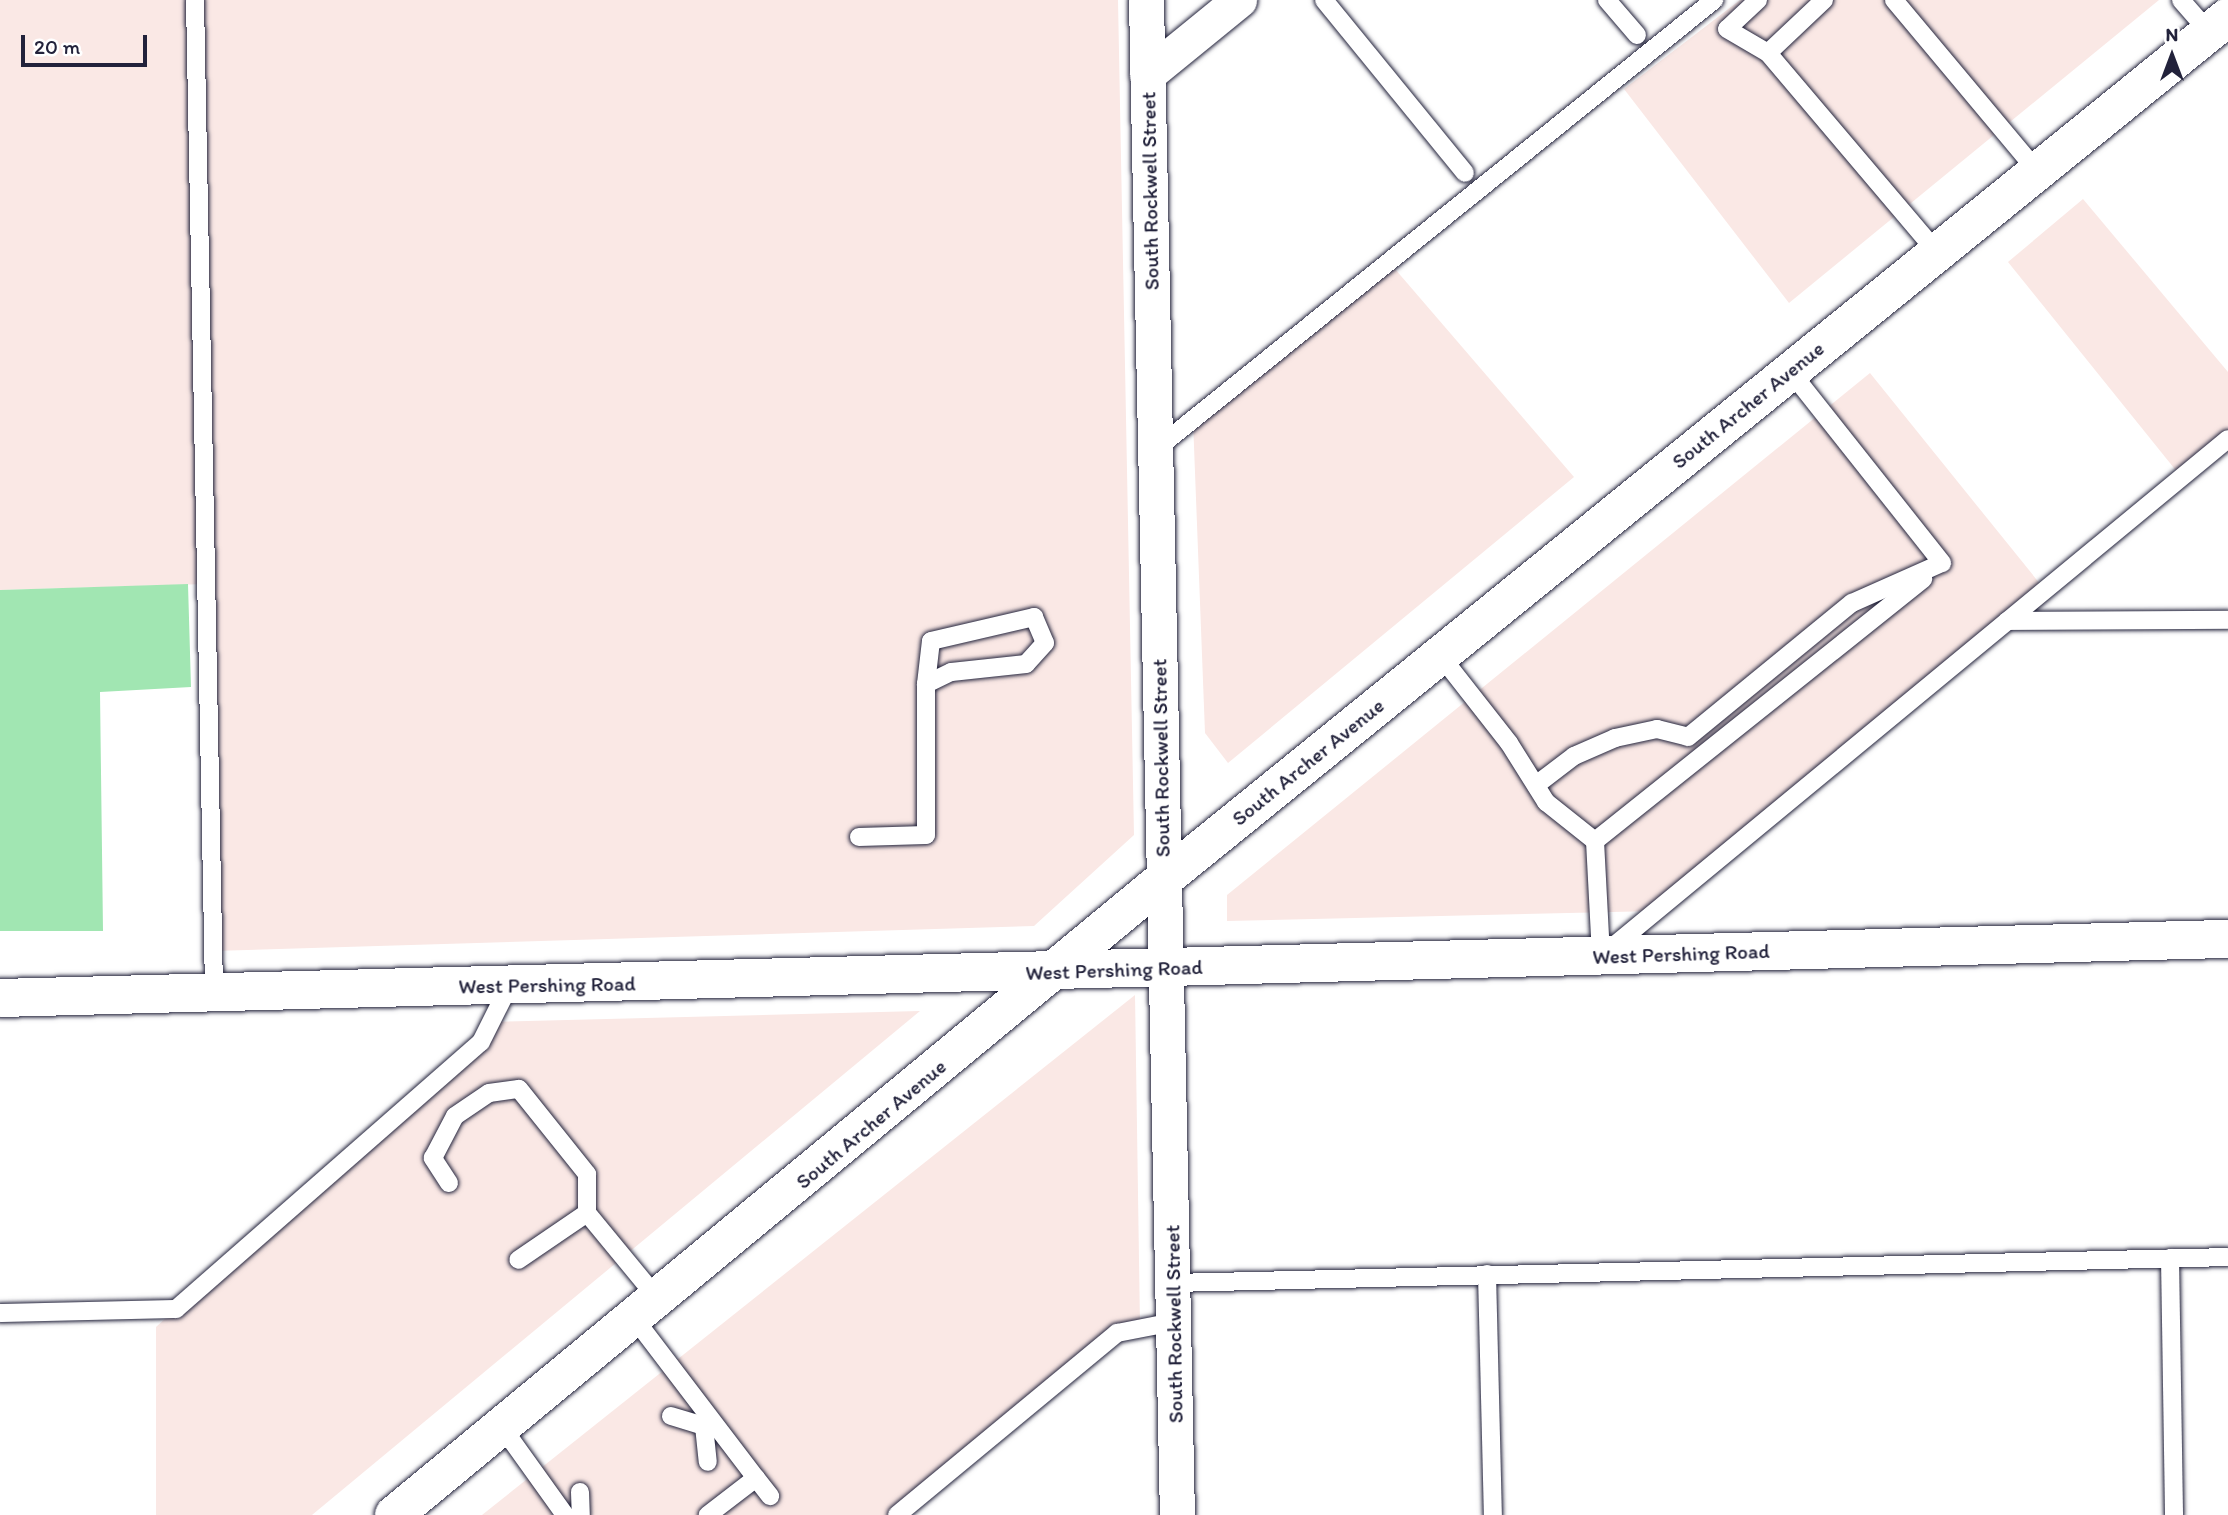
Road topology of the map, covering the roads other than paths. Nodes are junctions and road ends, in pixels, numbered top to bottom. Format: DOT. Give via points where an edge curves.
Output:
graph roads {
  1 [pos="195,0"];
  2 [pos="1146,0"];
  3 [pos="1239,0"];
  4 [pos="1324,0"];
  5 [pos="1607,0"];
  6 [pos="1714,0"];
  7 [pos="1758,0"];
  8 [pos="1824,0"];
  9 [pos="1894,0"];
  10 [pos="2180,0"];
  11 [pos="2218,25"];
  12 [pos="1637,35"];
  13 [pos="1768,53"];
  14 [pos="1147,75"];
  15 [pos="2037,172"];
  16 [pos="1465,173"];
  17 [pos="1937,253"];
  18 [pos="1790,371"];
  19 [pos="2228,439"];
  20 [pos="1155,450"];
  21 [pos="1942,564"];
  22 [pos="2228,620"];
  23 [pos="2007,621"];
  24 [pos="1440,655"];
  25 [pos="926,684"];
  26 [pos="1536,785"];
  27 [pos="859,837"];
  28 [pos="1595,841"];
  29 [pos="1164,879"];
  30 [pos="2228,939"];
  31 [pos="1601,956"];
  32 [pos="1166,968"];
  33 [pos="1054,972"];
  34 [pos="509,986"];
  35 [pos="214,993"];
  36 [pos="0,998"];
  37 [pos="449,1183"];
  38 [pos="587,1213"];
  39 [pos="2228,1257"];
  40 [pos="2170,1258"];
  41 [pos="518,1260"];
  42 [pos="1488,1274"];
  43 [pos="1173,1283"];
  44 [pos="646,1308"];
  45 [pos="0,1313"];
  46 [pos="1173,1322"];
  47 [pos="671,1416"];
  48 [pos="708,1422"];
  49 [pos="502,1427"];
  50 [pos="688,1438"];
  51 [pos="708,1462"];
  52 [pos="756,1478"];
  53 [pos="580,1492"];
  54 [pos="770,1496"];
  55 [pos="590,1514"];
  56 [pos="394,1515"];
  57 [pos="565,1515"];
  58 [pos="708,1515"];
  59 [pos="897,1515"];
  60 [pos="1177,1515"];
  61 [pos="1493,1515"];
  62 [pos="2174,1515"];
  1 -- 35 [label="lane"];
  2 -- 14 [label="street, South Rockwell Street"];
  3 -- 14 [label="street"];
  4 -- 16 [label="lane"];
  5 -- 12 [label="lane"];
  6 -- 20 [label="lane"];
  7 -- 13 [label="lane" via="1727,29"];
  8 -- 13 [label="lane"];
  9 -- 15 [label="lane"];
  10 -- 11 [label="lane"];
  11 -- 15 [label="main road, South Archer Avenue"];
  13 -- 17 [label="lane"];
  14 -- 20 [label="street, South Rockwell Street"];
  15 -- 17 [label="main road, South Archer Avenue"];
  17 -- 18 [label="main road, South Archer Avenue"];
  18 -- 21 [label="lane"];
  18 -- 24 [label="main road, South Archer Avenue"];
  19 -- 23 [label="lane"];
  20 -- 29 [label="street, South Rockwell Street"];
  21 -- 26 [label="lane" via="1852,603 1688,737 1657,729 1615,737 1574,756"];
  21 -- 28 [label="lane"];
  22 -- 23 [label="lane"];
  23 -- 31 [label="lane"];
  24 -- 26 [label="lane"];
  24 -- 29 [label="main road, South Archer Avenue"];
  25 -- 25 [label="lane" via="931,641 1034,617 1045,643 1026,664 951,672"];
  25 -- 27 [label="lane" via="926,835"];
  26 -- 28 [label="lane" via="1546,802"];
  28 -- 31 [label="lane"];
  29 -- 32 [label="street, South Rockwell Street"];
  29 -- 33 [label="main road, South Archer Avenue"];
  30 -- 31 [label="main road, West Pershing Road"];
  31 -- 32 [label="main road, West Pershing Road"];
  32 -- 33 [label="main road, West Pershing Road"];
  32 -- 43 [label="street, South Rockwell Street"];
  33 -- 34 [label="main road, West Pershing Road"];
  33 -- 44 [label="main road, South Archer Avenue"];
  34 -- 35 [label="main road, West Pershing Road"];
  34 -- 45 [label="lane" via="481,1042 176,1308"];
  35 -- 36 [label="main road, West Pershing Road"];
  37 -- 38 [label="lane" via="433,1158 454,1116 489,1093 519,1089 587,1174"];
  38 -- 41 [label="lane"];
  38 -- 44 [label="lane"];
  39 -- 40 [label="lane"];
  40 -- 42 [label="lane"];
  40 -- 62 [label="lane"];
  42 -- 43 [label="lane"];
  42 -- 61 [label="lane"];
  43 -- 46 [label="street, South Rockwell Street"];
  44 -- 48 [label="lane"];
  44 -- 49 [label="main road, South Archer Avenue"];
  46 -- 59 [label="lane" via="1117,1333"];
  46 -- 60 [label="street, South Rockwell Street"];
  47 -- 48 [label="lane"];
  48 -- 50 [label="lane"];
  48 -- 51 [label="lane"];
  48 -- 52 [label="lane"];
  49 -- 56 [label="main road, South Archer Avenue"];
  49 -- 57 [label="lane"];
  52 -- 54 [label="lane"];
  52 -- 58 [label="lane"];
  53 -- 55 [label="lane"];
}
